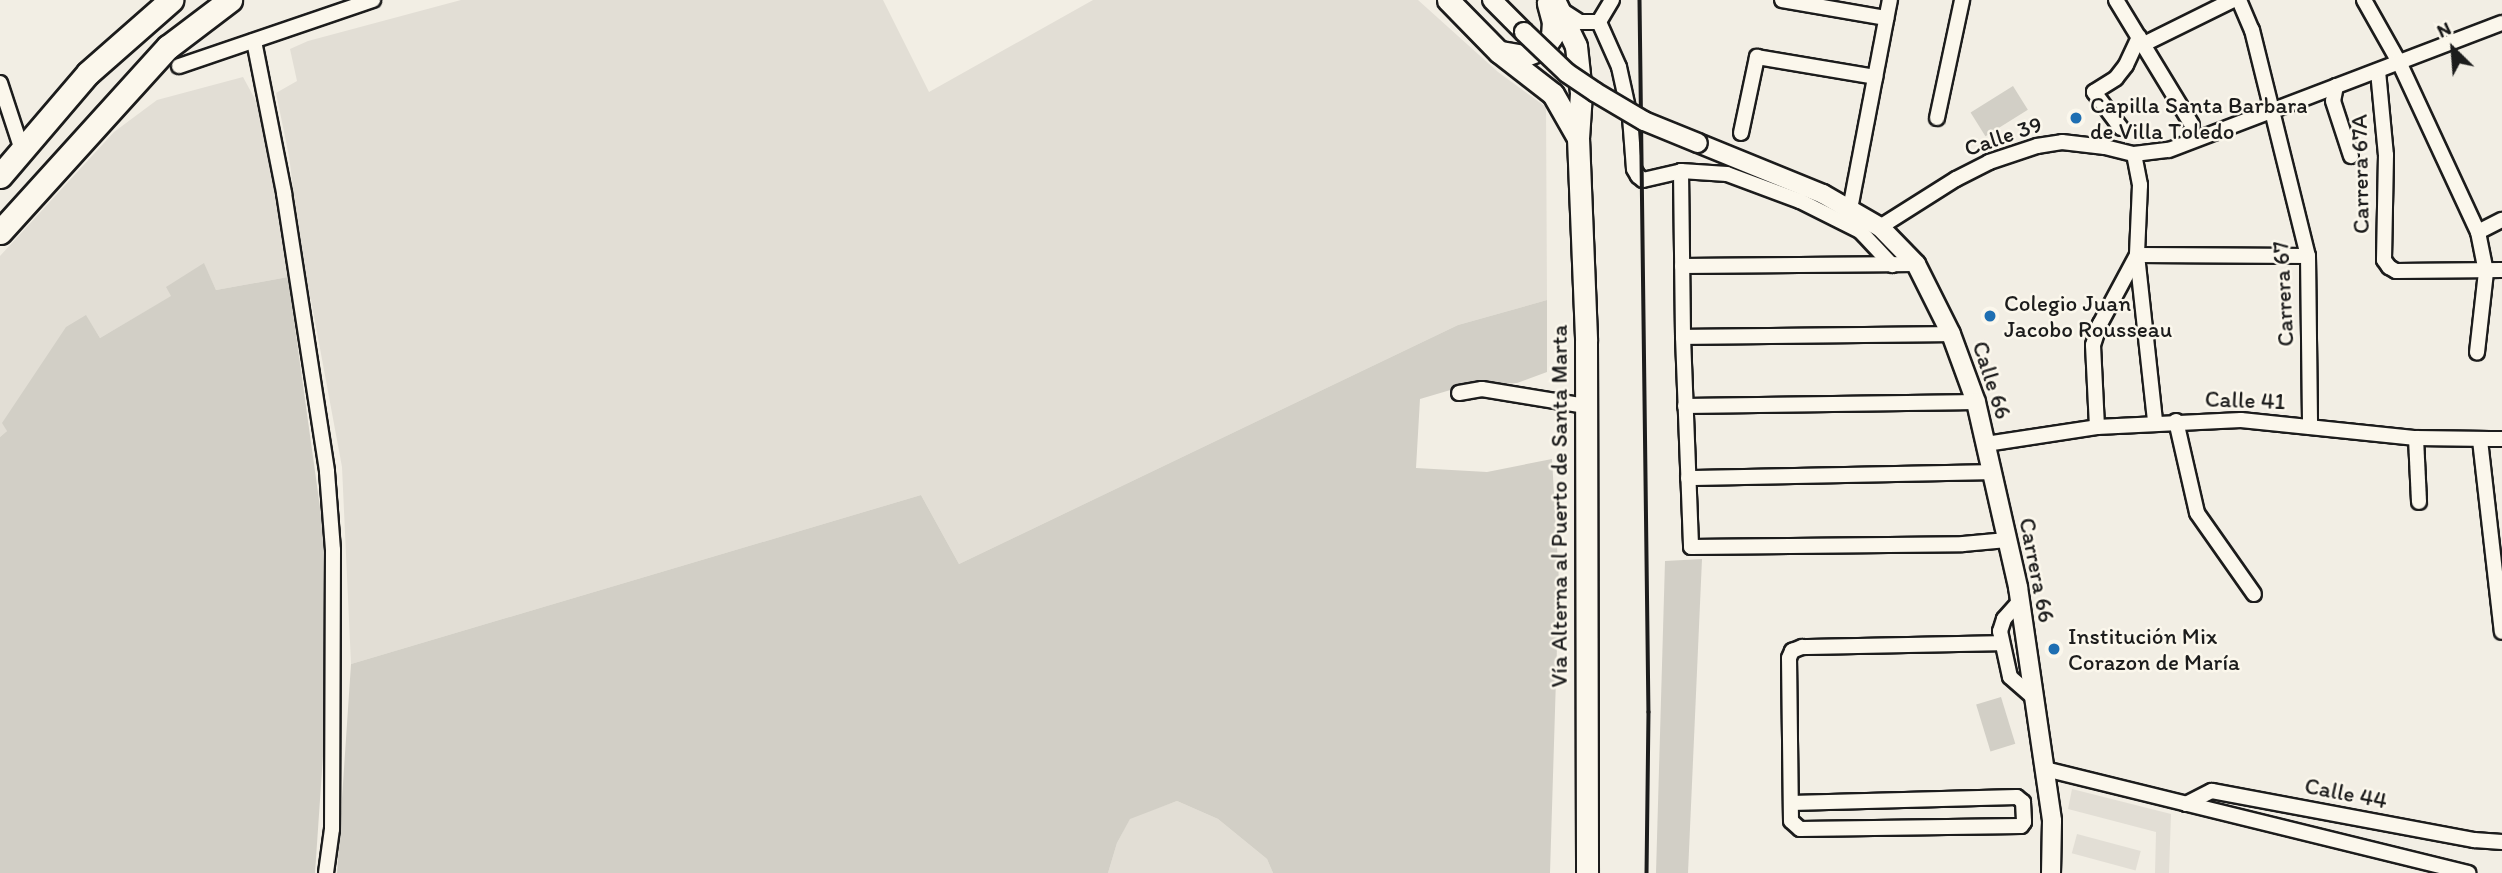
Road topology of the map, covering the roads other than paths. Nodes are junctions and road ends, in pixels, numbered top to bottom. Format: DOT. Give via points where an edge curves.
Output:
graph roads {
  1 [pos="164,0"];
  2 [pos="171,0"];
  3 [pos="230,0"];
  4 [pos="373,0"];
  5 [pos="1448,0"];
  6 [pos="1492,0"];
  7 [pos="1612,0"];
  8 [pos="1782,0"];
  9 [pos="1890,0"];
  10 [pos="1962,0"];
  11 [pos="2116,0"];
  12 [pos="2233,0"];
  13 [pos="2239,0"];
  14 [pos="2364,0"];
  15 [pos="1553,3"];
  16 [pos="2205,6"];
  17 [pos="1886,18"];
  18 [pos="1599,22"];
  19 [pos="2502,23"];
  20 [pos="138,26"];
  21 [pos="254,41"];
  22 [pos="2142,41"];
  23 [pos="1499,52"];
  24 [pos="2399,62"];
  25 [pos="179,66"];
  26 [pos="2378,71"];
  27 [pos="1875,77"];
  28 [pos="0,83"];
  29 [pos="2336,86"];
  30 [pos="2272,109"];
  31 [pos="1937,118"];
  32 [pos="2192,125"];
  33 [pos="2121,128"];
  34 [pos="1741,133"];
  35 [pos="1578,138"];
  36 [pos="22,150"];
  37 [pos="2134,154"];
  38 [pos="2351,156"];
  39 [pos="1681,171"];
  40 [pos="0,176"];
  41 [pos="1850,209"];
  42 [pos="2502,220"];
  43 [pos="1880,228"];
  44 [pos="0,232"];
  45 [pos="2478,232"];
  46 [pos="2137,256"];
  47 [pos="2308,256"];
  48 [pos="1916,264"];
  49 [pos="1892,265"];
  50 [pos="1682,266"];
  51 [pos="2502,270"];
  52 [pos="2486,272"];
  53 [pos="1951,334"];
  54 [pos="1683,337"];
  55 [pos="2477,352"];
  56 [pos="1459,393"];
  57 [pos="1976,402"];
  58 [pos="1586,406"];
  59 [pos="1685,406"];
  60 [pos="2176,421"];
  61 [pos="2155,422"];
  62 [pos="2097,427"];
  63 [pos="2310,427"];
  64 [pos="2416,438"];
  65 [pos="2502,439"];
  66 [pos="2480,440"];
  67 [pos="1986,444"];
  68 [pos="1990,472"];
  69 [pos="1688,478"];
  70 [pos="2419,502"];
  71 [pos="2007,540"];
  72 [pos="2255,594"];
  73 [pos="2020,601"];
  74 [pos="2502,632"];
  75 [pos="2002,643"];
  76 [pos="2035,699"];
  77 [pos="2045,769"];
  78 [pos="1791,803"];
  79 [pos="2186,804"];
  80 [pos="2502,842"];
  81 [pos="327,873"];
  82 [pos="1587,873"];
  83 [pos="2051,873"];
  84 [pos="2468,873"];
  1 -- 20 [label="highway"];
  2 -- 20 [label="highway"];
  3 -- 44 [label="highway" via="168,47"];
  4 -- 21 [label="street"];
  5 -- 23 [label="main road, Vía Alterna al Puerto de Santa Marta"];
  6 -- 41 [label="street, bridge" via="1567,73 1644,121"];
  7 -- 18 [label="street"];
  8 -- 17 [label="street"];
  9 -- 17 [label="street"];
  10 -- 31 [label="street"];
  11 -- 22 [label="street"];
  12 -- 16 [label="street"];
  13 -- 30 [label="street, Carrera 67" via="2252,30"];
  14 -- 24 [label="street"];
  15 -- 18 [label="street" via="1580,23"];
  15 -- 23 [label="main road" via="1552,36 1544,48 1523,56"];
  15 -- 35 [label="main road, Vía Alterna al Puerto de Santa Marta" via="1576,46 1581,93"];
  16 -- 22 [label="street"];
  17 -- 27 [label="street"];
  18 -- 39 [label="street" via="1619,66 1638,176 1643,180"];
  19 -- 24 [label="street, Calle 39"];
  20 -- 36 [label="highway" via="88,73"];
  21 -- 25 [label="street"];
  21 -- 81 [label="street" via="284,192 328,485 333,578 332,829"];
  22 -- 32 [label="street"];
  22 -- 33 [label="street" via="2121,72 2094,92"];
  23 -- 35 [label="main road, Vía Alterna al Puerto de Santa Marta" via="1553,94"];
  24 -- 26 [label="street, Calle 39"];
  24 -- 45 [label="street"];
  26 -- 29 [label="street, Calle 39"];
  26 -- 52 [label="street, Carrera 67A" via="2386,155 2384,260 2396,271"];
  27 -- 34 [label="street" via="1757,57"];
  27 -- 41 [label="street"];
  28 -- 36 [label="street"];
  29 -- 30 [label="street, Calle 39"];
  29 -- 38 [label="street, Carrera 67A" via="2333,101"];
  30 -- 37 [label="street, Calle 39" via="2169,150"];
  30 -- 47 [label="street, Carrera 67"];
  35 -- 58 [label="main road, Vía Alterna al Puerto de Santa Marta"];
  36 -- 40 [label="highway"];
  37 -- 43 [label="street, Calle 39" via="2062,142 2037,146 1956,179"];
  37 -- 46 [label="street" via="2140,185"];
  39 -- 49 [label="street" via="1727,174 1800,201 1860,231"];
  39 -- 50 [label="street"];
  41 -- 43 [label="street"];
  42 -- 45 [label="street"];
  43 -- 48 [label="street, Calle 66"];
  45 -- 52 [label="street"];
  46 -- 47 [label="street"];
  46 -- 61 [label="street"];
  46 -- 62 [label="street" via="2093,345"];
  47 -- 63 [label="street, Carrera 67"];
  48 -- 49 [label="street"];
  48 -- 53 [label="street, Calle 66"];
  49 -- 50 [label="street"];
  50 -- 54 [label="street"];
  51 -- 52 [label="street"];
  52 -- 55 [label="street"];
  53 -- 54 [label="street"];
  53 -- 57 [label="street, Calle 66"];
  54 -- 59 [label="street"];
  56 -- 58 [label="street" via="1482,389"];
  57 -- 59 [label="street"];
  57 -- 67 [label="street, Calle 66"];
  58 -- 82 [label="main road, Vía Alterna al Puerto de Santa Marta"];
  59 -- 69 [label="street"];
  60 -- 61 [label="street, Calle 41"];
  60 -- 63 [label="street, Calle 41" via="2241,419"];
  60 -- 72 [label="street" via="2197,513"];
  61 -- 62 [label="street, Calle 41"];
  62 -- 67 [label="street, Calle 41"];
  63 -- 64 [label="street, Calle 41"];
  64 -- 66 [label="street, Calle 41"];
  64 -- 70 [label="street"];
  65 -- 66 [label="street, Calle 41"];
  66 -- 74 [label="street"];
  67 -- 68 [label="street, Carrera 66"];
  68 -- 69 [label="street"];
  68 -- 71 [label="street, Carrera 66"];
  69 -- 71 [label="street" via="1691,547"];
  71 -- 73 [label="street, Carrera 66"];
  73 -- 75 [label="street" via="2001,625"];
  73 -- 76 [label="street, Carrera 66"];
  75 -- 76 [label="street" via="2010,677"];
  75 -- 78 [label="street" via="1802,647 1792,651"];
  76 -- 77 [label="street, Carrera 66"];
  77 -- 79 [label="street"];
  77 -- 83 [label="street, Carrera 66" via="2052,821"];
  78 -- 78 [label="street" via="2017,797 2023,802 2024,822 2017,827 1800,829 1791,821"];
  79 -- 80 [label="street, Calle 44" via="2212,791"];
  79 -- 84 [label="street"];
}
